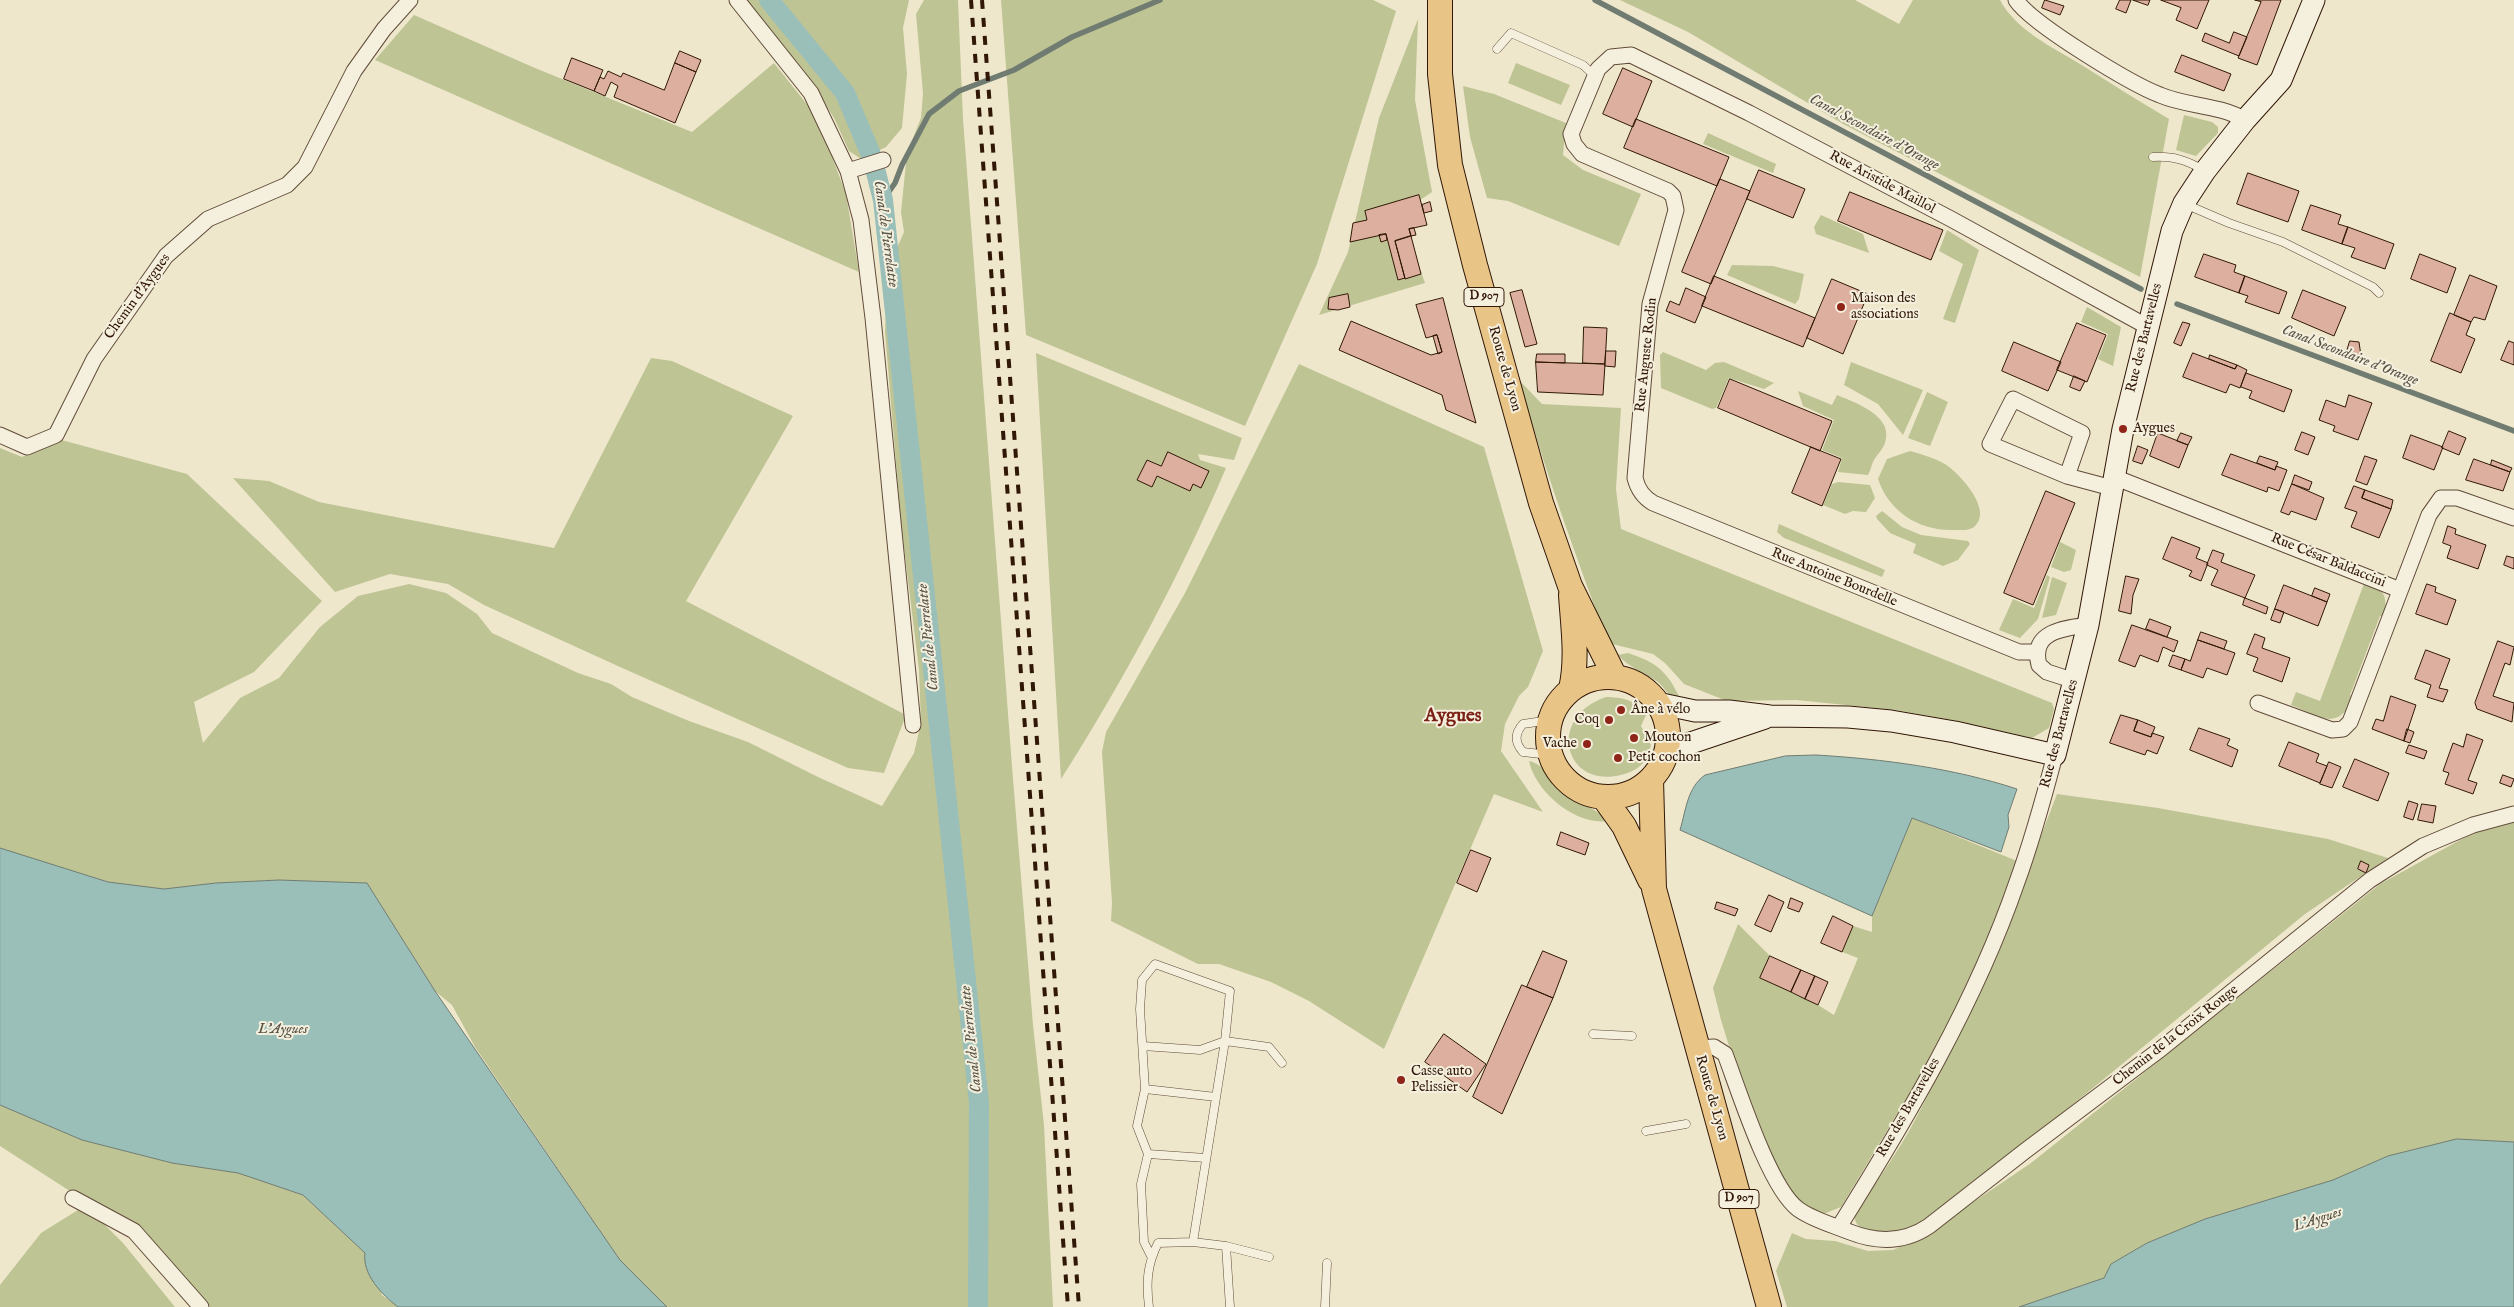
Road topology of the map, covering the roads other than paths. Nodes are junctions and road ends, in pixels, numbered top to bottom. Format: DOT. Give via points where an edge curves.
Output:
graph roads {
  1 [pos="410,0"];
  2 [pos="737,0"];
  3 [pos="1440,0"];
  4 [pos="2016,0"];
  5 [pos="2314,0"];
  6 [pos="1497,49"];
  7 [pos="1611,58"];
  8 [pos="1595,76"];
  9 [pos="2245,120"];
  10 [pos="2153,157"];
  11 [pos="883,160"];
  12 [pos="854,170"];
  13 [pos="2204,171"];
  14 [pos="2184,203"];
  15 [pos="2379,293"];
  16 [pos="2148,327"];
  17 [pos="0,435"];
  18 [pos="2067,476"];
  19 [pos="2113,483"];
  20 [pos="1638,489"];
  21 [pos="2514,518"];
  22 [pos="1570,586"];
  23 [pos="2400,590"];
  24 [pos="2088,625"];
  25 [pos="2038,652"];
  26 [pos="1615,677"];
  27 [pos="2075,682"];
  28 [pos="1571,689"];
  29 [pos="1657,703"];
  30 [pos="2258,703"];
  31 [pos="1770,716"];
  32 [pos="1550,720"];
  33 [pos="913,725"];
  34 [pos="1667,751"];
  35 [pos="1550,755"];
  36 [pos="2055,755"];
  37 [pos="1651,779"];
  38 [pos="1604,798"];
  39 [pos="2514,814"];
  40 [pos="1654,889"];
  41 [pos="1593,1034"];
  42 [pos="1632,1036"];
  43 [pos="1225,1041"];
  44 [pos="1143,1046"];
  45 [pos="1697,1048"];
  46 [pos="1282,1063"];
  47 [pos="1145,1089"];
  48 [pos="1216,1097"];
  49 [pos="1686,1124"];
  50 [pos="1646,1131"];
  51 [pos="1148,1154"];
  52 [pos="1206,1158"];
  53 [pos="74,1198"];
  54 [pos="1838,1227"];
  55 [pos="1194,1242"];
  56 [pos="1226,1246"];
  57 [pos="1151,1256"];
  58 [pos="1269,1257"];
  59 [pos="1327,1262"];
  60 [pos="201,1307"];
  61 [pos="1149,1307"];
  62 [pos="1230,1307"];
  63 [pos="1325,1307"];
  64 [pos="1769,1307"];
  1 -- 17 [label="street, Chemin d'Aygues" via="354,71 305,167 287,185 208,218 166,256 94,359 56,435 27,447"];
  2 -- 12 [label="street" via="811,93"];
  3 -- 22 [label="main road, Route de Lyon / D 907" via="1440,74 1450,164 1474,265 1541,503"];
  4 -- 9 [label="street" via="2046,27 2160,96 2231,112"];
  5 -- 9 [label="street, Rue des Bartavelles" via="2281,80"];
  6 -- 8 [label="lane" via="1511,33 1583,65"];
  7 -- 8 [label="street, Rue Auguste Rodin"];
  7 -- 16 [label="street, Rue Aristide Maillol" via="1631,55 1749,113"];
  8 -- 20 [label="street, Rue Auguste Rodin" via="1571,134 1574,144 1582,154 1668,191 1673,196 1676,210 1650,304 1635,478"];
  9 -- 13 [label="street, Rue des Bartavelles"];
  10 -- 13 [label="lane" via="2180,159"];
  11 -- 12 [label="street"];
  12 -- 33 [label="street" via="873,318"];
  13 -- 14 [label="street, Rue des Bartavelles"];
  14 -- 15 [label="lane" via="2283,242"];
  14 -- 16 [label="street, Rue des Bartavelles" via="2172,231"];
  16 -- 19 [label="street, Rue des Bartavelles" via="2122,429"];
  18 -- 18 [label="street, Rue César Baldaccini" via="1990,444 2013,400 2082,433"];
  18 -- 19 [label="street, Rue César Baldaccini"];
  19 -- 23 [label="street, Rue César Baldaccini"];
  19 -- 24 [label="street, Rue des Bartavelles"];
  20 -- 25 [label="street, Rue Antoine Bourdelle" via="1653,504 1750,544 2019,652"];
  21 -- 23 [label="street" via="2457,498 2441,498 2428,515"];
  22 -- 26 [label="main road, Route de Lyon / D 907"];
  22 -- 28 [label="main road, Route de Lyon / D 907" via="1575,658"];
  23 -- 30 [label="street, Rue César Baldaccini" via="2350,722 2343,729 2332,730"];
  24 -- 25 [label="street" via="2054,631 2046,637"];
  24 -- 27 [label="street, Rue des Bartavelles"];
  25 -- 27 [label="street" via="2039,665 2047,672"];
  26 -- 28 [label="main road" via="1592,679"];
  26 -- 29 [label="main road" via="1646,690"];
  27 -- 36 [label="street, Rue des Bartavelles"];
  28 -- 32 [label="main road" via="1558,703"];
  29 -- 31 [label="street" via="1695,711"];
  29 -- 34 [label="main road" via="1665,718"];
  31 -- 34 [label="street"];
  31 -- 36 [label="street" via="1810,715 1891,721"];
  32 -- 35 [label="main road" via="1547,738"];
  32 -- 35 [label="lane" via="1523,724 1516,738 1523,752"];
  34 -- 37 [label="main road"];
  35 -- 38 [label="main road" via="1570,785 1586,794"];
  36 -- 54 [label="street, Rue des Bartavelles" via="2017,882 1985,962 1949,1039 1876,1168"];
  37 -- 38 [label="main road" via="1630,793"];
  37 -- 40 [label="main road, Route de Lyon / D 907"];
  38 -- 40 [label="main road, Route de Lyon / D 907" via="1624,826"];
  39 -- 54 [label="street, Chemin de la Croix Rouge" via="2473,825 2423,846 2370,880 2162,1048 1917,1234 1885,1241"];
  40 -- 45 [label="main road, Route de Lyon / D 907"];
  41 -- 42 [label="lane"];
  43 -- 44 [label="lane" via="1200,1050"];
  43 -- 44 [label="lane" via="1230,991 1155,964 1142,980"];
  43 -- 46 [label="lane" via="1269,1046"];
  43 -- 48 [label="lane"];
  44 -- 47 [label="lane"];
  45 -- 54 [label="street" via="1714,1047 1725,1054 1772,1175 1784,1194 1797,1208"];
  45 -- 64 [label="main road, Route de Lyon / D 907"];
  47 -- 48 [label="lane"];
  47 -- 51 [label="lane" via="1137,1126"];
  48 -- 52 [label="lane"];
  49 -- 50 [label="lane"];
  51 -- 52 [label="lane"];
  51 -- 57 [label="lane" via="1141,1184 1144,1242"];
  52 -- 55 [label="lane"];
  53 -- 60 [label="street" via="134,1231"];
  55 -- 56 [label="lane"];
  55 -- 57 [label="lane" via="1158,1243"];
  56 -- 58 [label="lane"];
  56 -- 62 [label="lane"];
  57 -- 61 [label="lane" via="1146,1283"];
  59 -- 63 [label="lane"];
}
